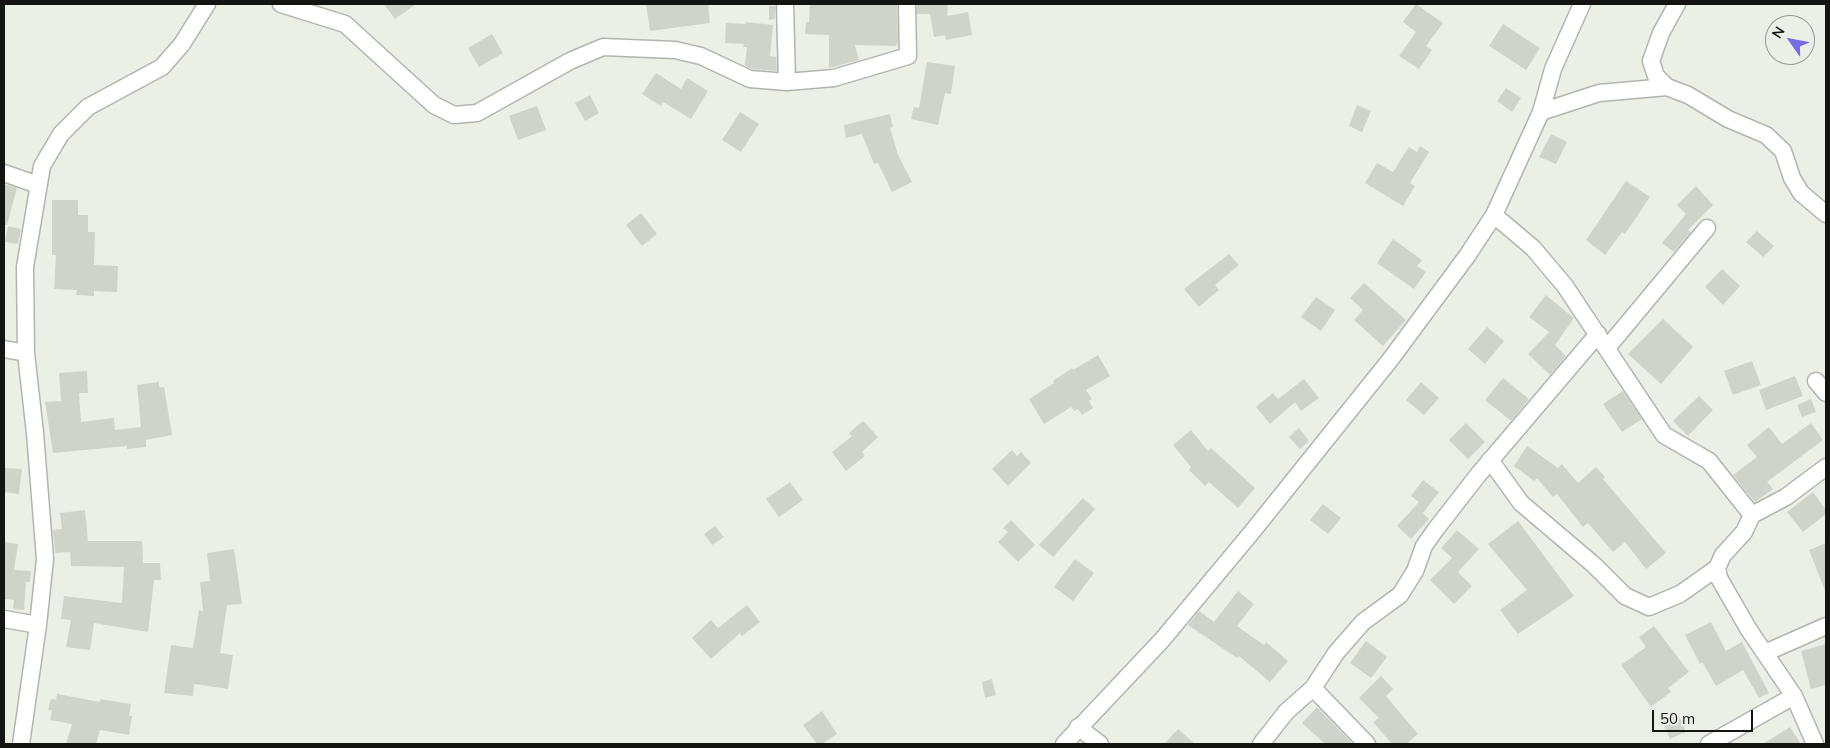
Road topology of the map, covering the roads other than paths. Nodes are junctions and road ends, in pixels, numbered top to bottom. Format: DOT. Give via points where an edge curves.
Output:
graph roads {
  1 [pos="207,4"];
  2 [pos="281,4"];
  3 [pos="785,4"];
  4 [pos="907,4"];
  5 [pos="1582,4"];
  6 [pos="1677,4"];
  7 [pos="787,82"];
  8 [pos="1667,86"];
  9 [pos="1541,112"];
  10 [pos="4,173"];
  11 [pos="38,185"];
  12 [pos="1826,214"];
  13 [pos="1494,215"];
  14 [pos="1707,228"];
  15 [pos="1598,334"];
  16 [pos="1607,348"];
  17 [pos="4,349"];
  18 [pos="26,352"];
  19 [pos="1490,460"];
  20 [pos="1824,474"];
  21 [pos="1752,514"];
  22 [pos="1717,568"];
  23 [pos="4,619"];
  24 [pos="38,625"];
  25 [pos="1826,626"];
  26 [pos="1765,653"];
  27 [pos="1313,688"];
  28 [pos="1794,696"];
  29 [pos="1078,727"];
  30 [pos="21,744"];
  31 [pos="1064,744"];
  32 [pos="1100,744"];
  33 [pos="1260,744"];
  34 [pos="1367,744"];
  35 [pos="1709,744"];
  36 [pos="1815,744"];
  1 -- 11 [label="street" via="182,44 162,67 88,107 61,134 42,166"];
  2 -- 7 [label="street" via="345,24 434,105 454,115 477,113 570,61 603,47 675,50 702,56 750,79"];
  3 -- 7 [label="street"];
  4 -- 7 [label="street" via="908,56 834,78"];
  5 -- 9 [label="street" via="1553,69"];
  6 -- 8 [label="street" via="1661,33 1652,62 1656,76"];
  8 -- 9 [label="street" via="1599,93"];
  8 -- 12 [label="street" via="1728,119 1766,135 1783,151 1801,193"];
  9 -- 13 [label="street"];
  10 -- 11 [label="street"];
  11 -- 18 [label="street" via="25,267"];
  13 -- 15 [label="street" via="1533,248 1565,286"];
  13 -- 29 [label="street" via="1390,360 1252,532 1162,640"];
  14 -- 16 [label="street"];
  15 -- 16 [label="street"];
  15 -- 19 [label="street"];
  16 -- 21 [label="street" via="1664,435 1708,462"];
  17 -- 18 [label="street"];
  18 -- 24 [label="street" via="45,559"];
  19 -- 22 [label="street" via="1521,503 1625,596 1649,607 1680,594"];
  19 -- 27 [label="street" via="1424,546 1415,571 1400,596 1363,622 1336,653"];
  20 -- 21 [label="street"];
  21 -- 22 [label="street" via="1744,532 1723,555"];
  22 -- 26 [label="street" via="1719,578"];
  23 -- 24 [label="street"];
  24 -- 30 [label="street"];
  25 -- 26 [label="street"];
  26 -- 28 [label="street"];
  27 -- 33 [label="street" via="1286,712"];
  27 -- 34 [label="street"];
  28 -- 35 [label="street"];
  28 -- 36 [label="street"];
  29 -- 31 [label="street"];
  29 -- 32 [label="street"];
}
